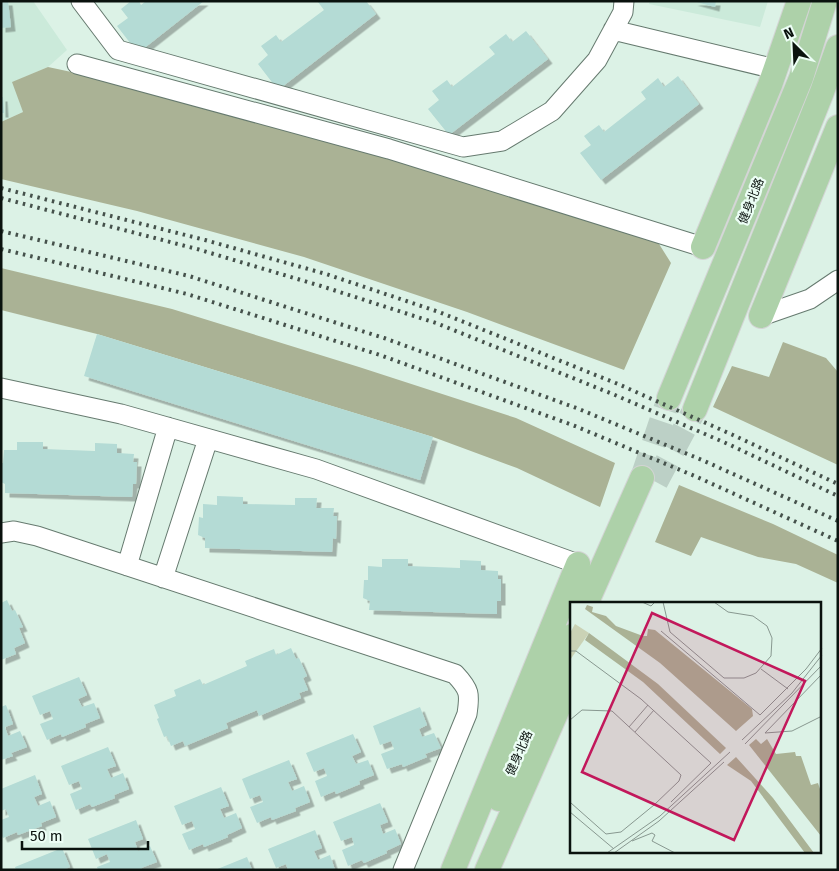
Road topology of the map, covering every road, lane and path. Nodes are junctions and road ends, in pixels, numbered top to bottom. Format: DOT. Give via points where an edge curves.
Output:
graph roads {
  1 [pos="81,1"];
  2 [pos="624,1"];
  3 [pos="799,1"];
  4 [pos="825,1"];
  5 [pos="613,30"];
  6 [pos="838,47"];
  7 [pos="77,64"];
  8 [pos="775,69"];
  9 [pos="838,127"];
  10 [pos="703,247"];
  11 [pos="838,280"];
  12 [pos="761,316"];
  13 [pos="1,388"];
  14 [pos="669,398"];
  15 [pos="695,409"];
  16 [pos="168,428"];
  17 [pos="208,439"];
  18 [pos="1,533"];
  19 [pos="578,564"];
  20 [pos="127,566"];
  21 [pos="163,578"];
  22 [pos="587,602"];
  23 [pos="604,602"];
  24 [pos="570,640"];
  25 [pos="570,682"];
  26 [pos="403,870"];
  27 [pos="453,870"];
  28 [pos="467,870"];
  29 [pos="487,870"];
  1 -- 5 [label="street" via="118,50 462,147 502,141 552,111 597,60"];
  2 -- 5 [label="street"];
  3 -- 8 [label="main road"];
  4 -- 14 [label="main road, 健身北路" via="802,78"];
  5 -- 8 [label="street"];
  6 -- 15 [label="main road, 健身北路"];
  7 -- 10 [label="street" via="389,149"];
  8 -- 10 [label="main road"];
  9 -- 12 [label="main road"];
  11 -- 12 [label="street" via="810,299"];
  13 -- 16 [label="street" via="121,414"];
  16 -- 17 [label="street"];
  16 -- 20 [label="street"];
  17 -- 19 [label="street" via="316,469"];
  17 -- 21 [label="street"];
  18 -- 20 [label="street" via="14,531 37,536"];
  19 -- 27 [label="main road"];
  20 -- 21 [label="street"];
  21 -- 26 [label="street" via="455,674 464,683 469,697 467,714"];
  22 -- 23 [label="main road" via="649,480"];
  24 -- 28 [label="main road, 健身北路"];
  25 -- 29 [label="main road, 健身北路"];
}
